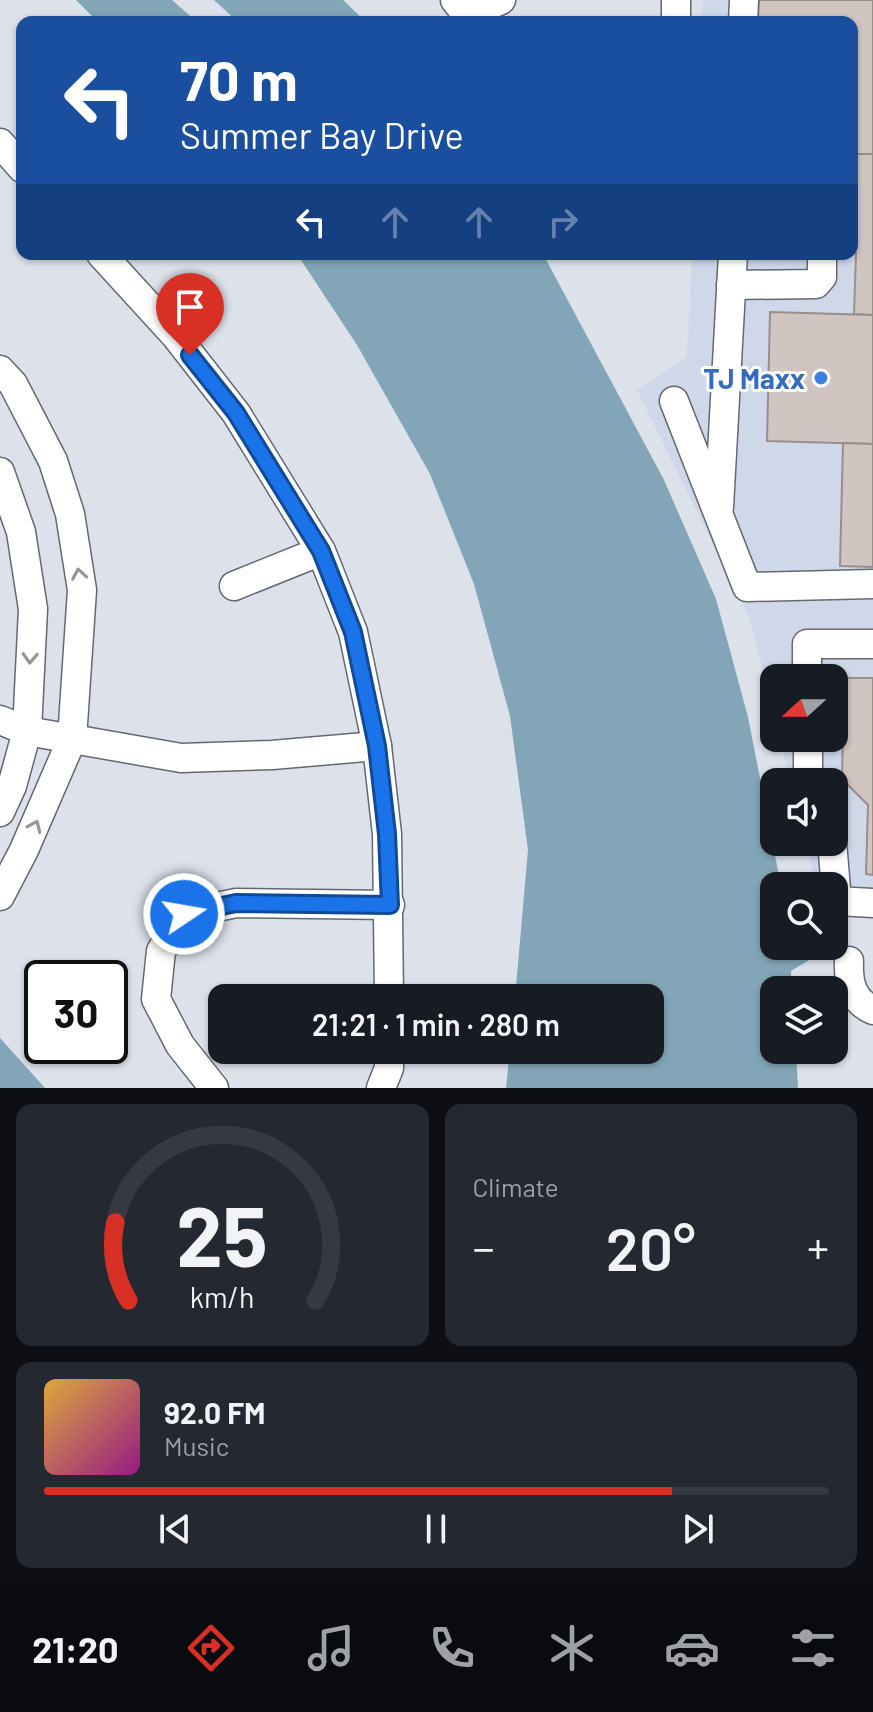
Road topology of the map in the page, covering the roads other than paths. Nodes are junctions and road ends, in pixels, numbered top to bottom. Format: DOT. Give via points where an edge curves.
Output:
graph roads {
  1 [pos="455,0"];
  2 [pos="501,0"];
  3 [pos="0,143"];
  4 [pos="16,161"];
  5 [pos="106,260"];
  6 [pos="733,260"];
  7 [pos="822,260"];
  8 [pos="731,285"];
  9 [pos="0,370"];
  10 [pos="674,401"];
  11 [pos="0,472"];
  12 [pos="719,516"];
  13 [pos="321,551"];
  14 [pos="873,584"];
  15 [pos="234,586"];
  16 [pos="873,644"];
  17 [pos="807,664"];
  18 [pos="0,720"];
  19 [pos="27,731"];
  20 [pos="72,739"];
  21 [pos="377,746"];
  22 [pos="0,812"];
  23 [pos="833,856"];
  24 [pos="0,896"];
  25 [pos="873,903"];
  26 [pos="390,905"];
  27 [pos="849,961"];
  28 [pos="389,984"];
  29 [pos="873,1010"];
  30 [pos="389,1064"];
  31 [pos="214,1088"];
  32 [pos="381,1088"];
  1 -- 2 [label="street" via="467,15"];
  3 -- 4 [label="street"];
  5 -- 13 [label="street" via="236,413"];
  6 -- 8 [label="street"];
  7 -- 8 [label="street" via="822,277 816,284"];
  8 -- 12 [label="street"];
  20 -- 9 [label="street, one-way" via="82,590 70,514 53,461 13,384"];
  10 -- 12 [label="street"];
  11 -- 19 [label="street, one-way" via="21,532 33,609"];
  12 -- 14 [label="street" via="747,587"];
  13 -- 15 [label="street"];
  13 -- 21 [label="street" via="353,632"];
  16 -- 17 [label="street" via="807,644"];
  18 -- 19 [label="street"];
  19 -- 20 [label="street"];
  19 -- 22 [label="street"];
  20 -- 21 [label="street" via="181,758"];
  24 -- 20 [label="street, one-way"];
  21 -- 26 [label="street"];
  23 -- 25 [label="street" via="837,901"];
  26 -- 28 [label="street"];
  26 -- 31 [label="street" via="236,903 184,914 161,951 156,999 180,1045"];
  27 -- 29 [label="street" via="852,991"];
  30 -- 32 [label="street"];
}
